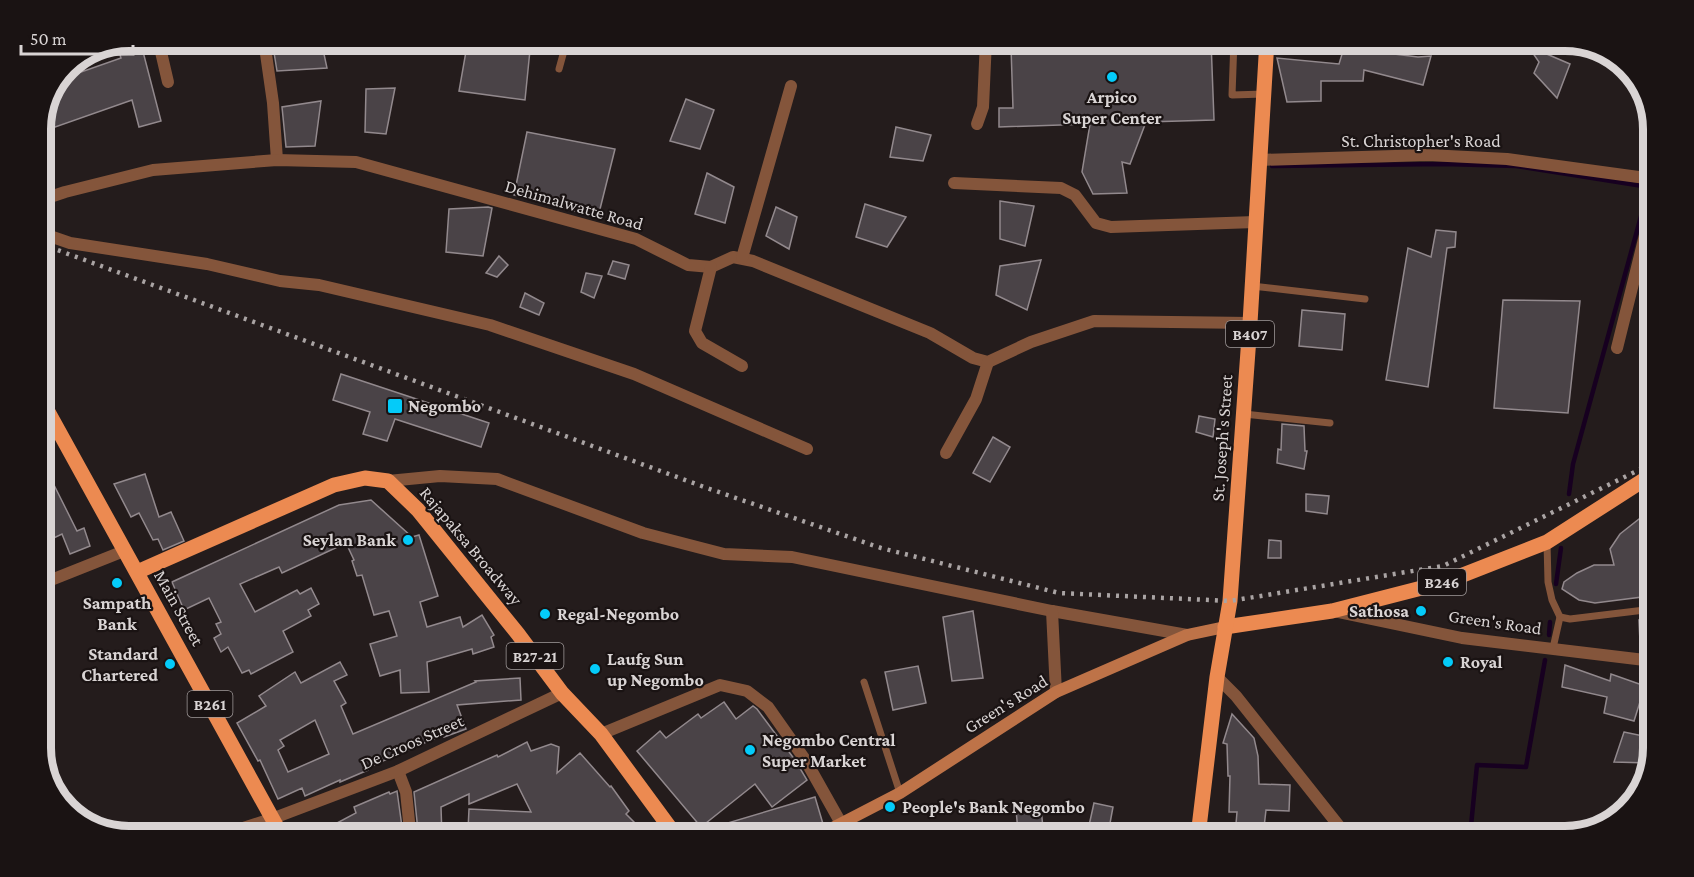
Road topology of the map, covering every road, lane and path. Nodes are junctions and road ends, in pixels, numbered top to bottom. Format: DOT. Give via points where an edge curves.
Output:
graph roads {
  1 [pos="161,51"];
  2 [pos="266,51"];
  3 [pos="564,51"];
  4 [pos="986,51"];
  5 [pos="1234,51"];
  6 [pos="1266,51"];
  7 [pos="559,69"];
  8 [pos="168,82"];
  9 [pos="791,86"];
  10 [pos="1264,94"];
  11 [pos="977,124"];
  12 [pos="277,160"];
  13 [pos="1259,160"];
  14 [pos="1643,178"];
  15 [pos="954,183"];
  16 [pos="51,197"];
  17 [pos="1255,222"];
  18 [pos="51,236"];
  19 [pos="1643,243"];
  20 [pos="742,258"];
  21 [pos="711,267"];
  22 [pos="1252,286"];
  23 [pos="1365,299"];
  24 [pos="1250,323"];
  25 [pos="1617,348"];
  26 [pos="988,362"];
  27 [pos="742,366"];
  28 [pos="1244,414"];
  29 [pos="51,417"];
  30 [pos="1330,423"];
  31 [pos="807,449"];
  32 [pos="946,453"];
  33 [pos="1643,480"];
  34 [pos="388,481"];
  35 [pos="1547,542"];
  36 [pos="124,551"];
  37 [pos="137,572"];
  38 [pos="51,580"];
  39 [pos="1643,610"];
  40 [pos="1052,611"];
  41 [pos="1332,611"];
  42 [pos="1560,617"];
  43 [pos="1226,627"];
  44 [pos="1186,635"];
  45 [pos="1553,648"];
  46 [pos="1643,660"];
  47 [pos="1217,677"];
  48 [pos="864,682"];
  49 [pos="1056,692"];
  50 [pos="562,693"];
  51 [pos="601,734"];
  52 [pos="398,771"];
  53 [pos="900,794"];
  54 [pos="274,818"];
  55 [pos="251,826"];
  56 [pos="277,826"];
  57 [pos="409,826"];
  58 [pos="668,826"];
  59 [pos="841,826"];
  60 [pos="852,826"];
  61 [pos="1199,826"];
  62 [pos="1339,826"];
  1 -- 8 [label="street"];
  2 -- 12 [label="street"];
  3 -- 7 [label="lane"];
  4 -- 11 [label="street" via="983,107"];
  5 -- 10 [label="lane" via="1232,95"];
  6 -- 10 [label="main road, St. Joseph's Street / B407"];
  9 -- 20 [label="street"];
  10 -- 13 [label="main road, St. Joseph's Street / B407"];
  12 -- 16 [label="street, Dehimalwatte Road" via="153,170"];
  12 -- 21 [label="street, Dehimalwatte Road" via="356,162 636,239 688,265"];
  13 -- 14 [label="street, St. Christopher's Road" via="1450,156 1507,159"];
  13 -- 17 [label="main road, St. Joseph's Street / B407"];
  15 -- 17 [label="street" via="1061,188 1075,195 1095,223 1111,227"];
  17 -- 22 [label="main road, St. Joseph's Street / B407"];
  18 -- 31 [label="street" via="70,243 207,264 280,282 319,285 490,325 634,374"];
  19 -- 25 [label="street"];
  20 -- 21 [label="street, Dehimalwatte Road" via="733,257"];
  20 -- 26 [label="street" via="930,333 973,358"];
  21 -- 27 [label="street" via="695,331 702,343"];
  22 -- 23 [label="lane"];
  22 -- 24 [label="main road, St. Joseph's Street / B407"];
  24 -- 26 [label="street" via="1094,321 1031,342"];
  24 -- 28 [label="main road, St. Joseph's Street / B407"];
  26 -- 32 [label="street" via="976,399"];
  28 -- 30 [label="lane"];
  28 -- 43 [label="main road, St. Joseph's Street / B407"];
  29 -- 36 [label="main road, Main Street / B261"];
  33 -- 35 [label="main road, B246"];
  34 -- 37 [label="main road" via="366,478 334,486"];
  34 -- 40 [label="street" via="440,476 497,479 643,533 723,554 792,557"];
  34 -- 50 [label="main road, Rajapaksa Broadway / B27-21" via="418,510"];
  35 -- 41 [label="main road, B246" via="1445,582"];
  35 -- 42 [label="lane" via="1548,582"];
  36 -- 37 [label="main road, Main Street / B261"];
  36 -- 38 [label="street"];
  37 -- 54 [label="main road, Main Street / B261"];
  39 -- 42 [label="lane"];
  40 -- 44 [label="street"];
  40 -- 49 [label="street"];
  41 -- 43 [label="main road, B246"];
  41 -- 45 [label="street, Green's Road" via="1462,638"];
  42 -- 45 [label="lane"];
  43 -- 44 [label="main road, Green's Road"];
  43 -- 47 [label="main road, St. Joseph's Street / B407"];
  44 -- 49 [label="main road, Green's Road"];
  45 -- 46 [label="street, Green's Road"];
  47 -- 61 [label="main road, St. Joseph's Street / B407"];
  47 -- 62 [label="street"];
  48 -- 53 [label="lane"];
  49 -- 53 [label="main road, Green's Road"];
  50 -- 51 [label="main road, Rajapaksa Broadway / B27-21"];
  50 -- 52 [label="street, De Croos Street"];
  51 -- 58 [label="main road, Rajapaksa Broadway / B27-21"];
  51 -- 59 [label="street" via="720,685 747,691 768,707 806,761"];
  52 -- 54 [label="street, De Croos Street"];
  52 -- 57 [label="street" via="406,792"];
  53 -- 60 [label="main road, Green's Road"];
  54 -- 55 [label="street, De Croos Street"];
  54 -- 56 [label="main road, Main Street / B261"];
}
